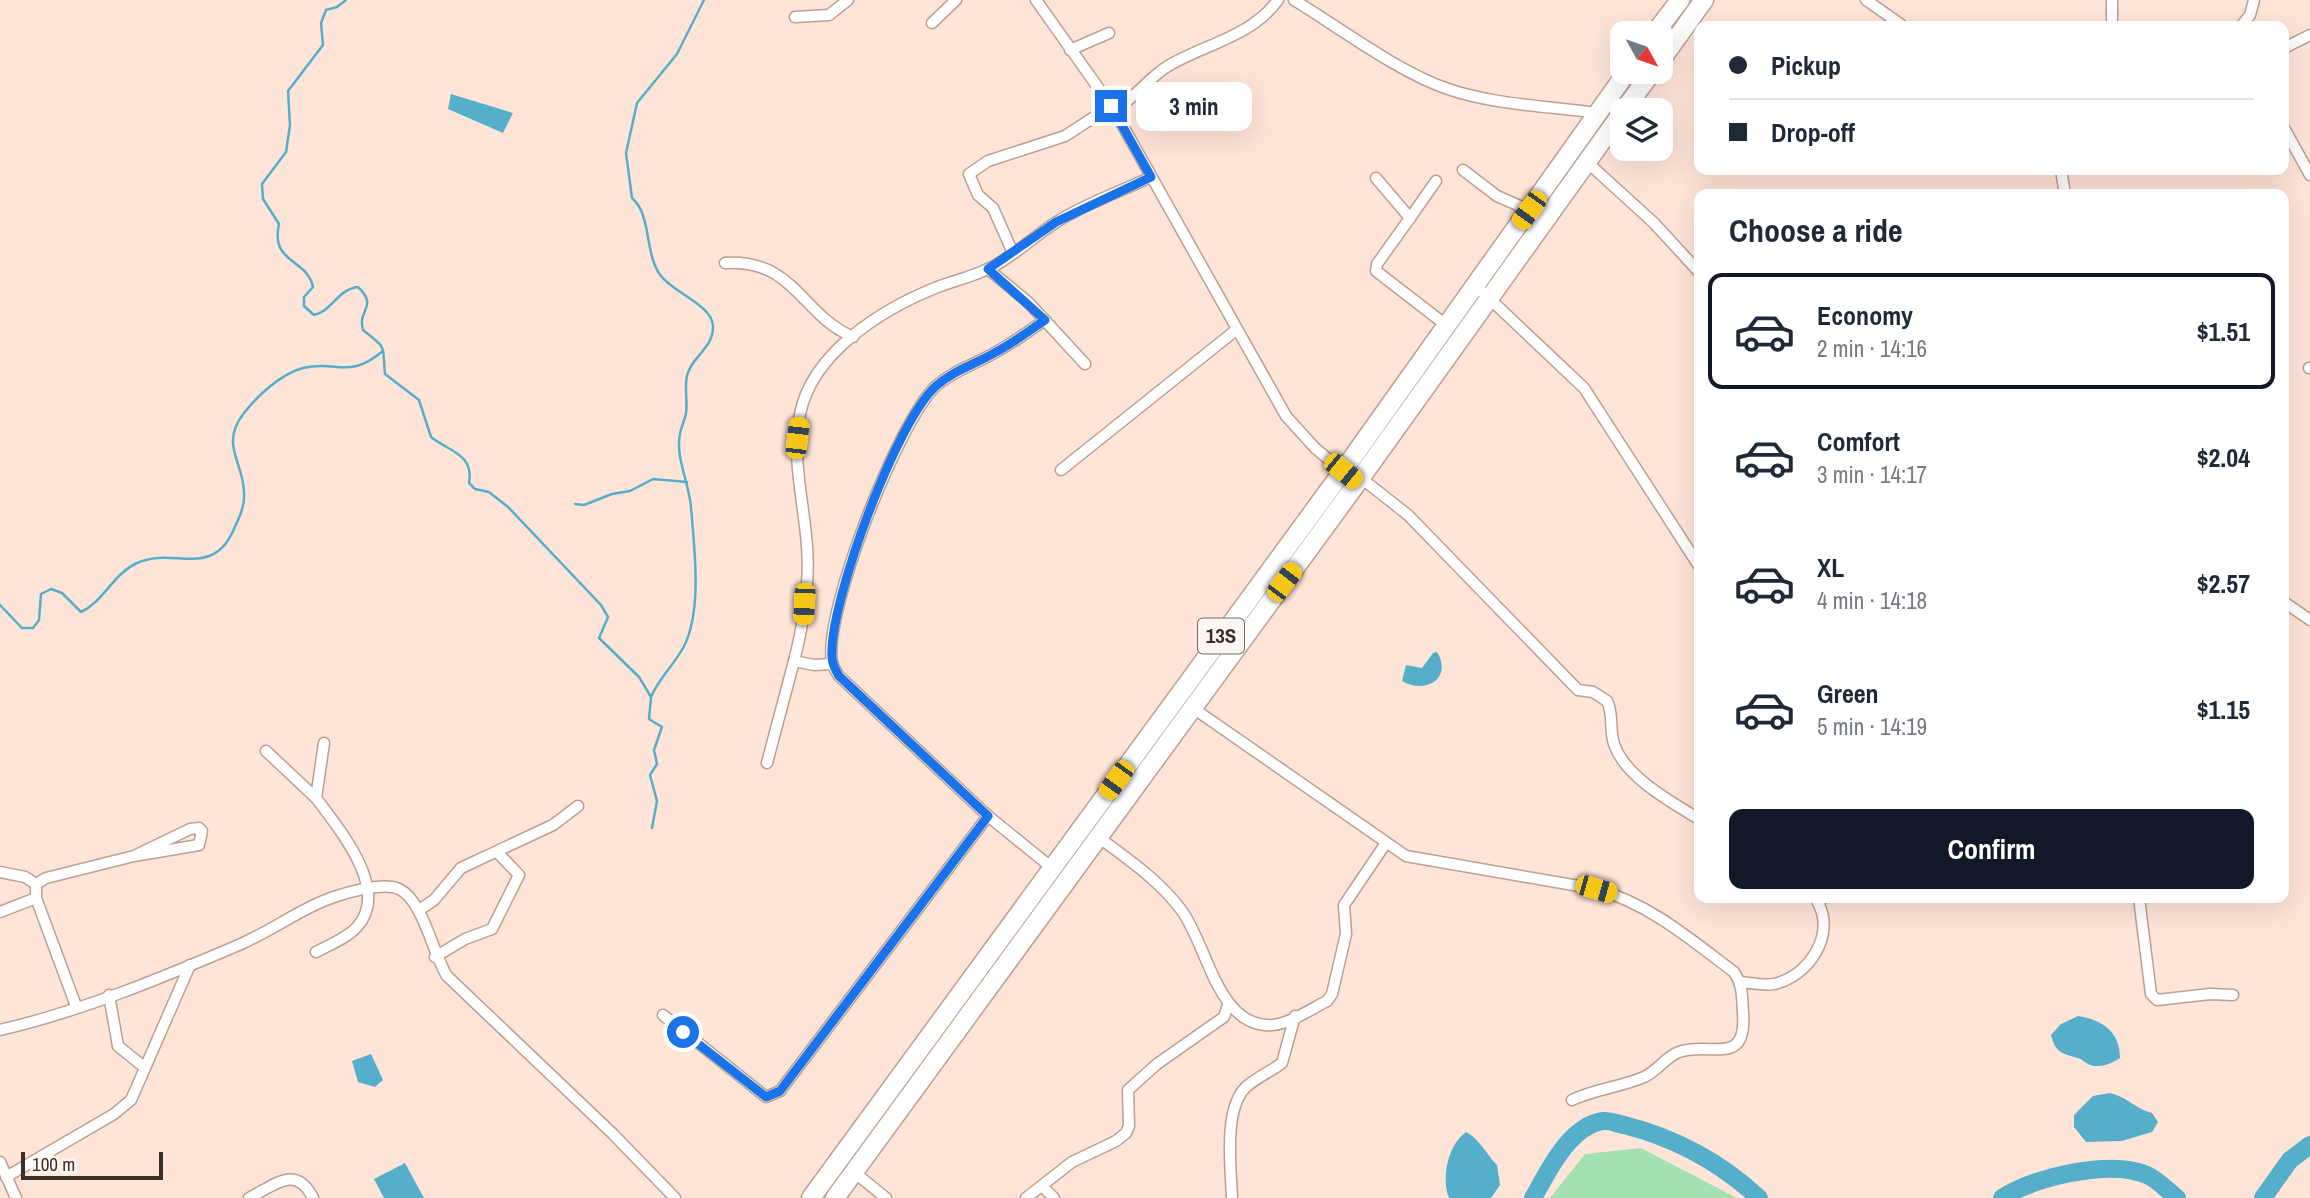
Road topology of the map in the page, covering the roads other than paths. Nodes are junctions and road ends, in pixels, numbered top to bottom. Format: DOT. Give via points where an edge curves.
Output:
graph roads {
  1 [pos="848,0"];
  2 [pos="956,0"];
  3 [pos="1036,0"];
  4 [pos="1278,0"];
  5 [pos="1294,0"];
  6 [pos="1680,0"];
  7 [pos="1704,0"];
  8 [pos="1866,0"];
  9 [pos="2112,0"];
  10 [pos="2254,0"];
  11 [pos="795,17"];
  12 [pos="1664,21"];
  13 [pos="1896,21"];
  14 [pos="2112,21"];
  15 [pos="2245,21"];
  16 [pos="932,23"];
  17 [pos="1109,33"];
  18 [pos="2310,35"];
  19 [pos="1673,43"];
  20 [pos="2289,46"];
  21 [pos="1070,50"];
  22 [pos="1618,84"];
  23 [pos="1112,108"];
  24 [pos="1597,113"];
  25 [pos="1610,130"];
  26 [pos="2289,137"];
  27 [pos="1587,162"];
  28 [pos="1463,170"];
  29 [pos="2310,175"];
  30 [pos="1151,177"];
  31 [pos="1376,178"];
  32 [pos="1436,181"];
  33 [pos="1529,210"];
  34 [pos="1410,218"];
  35 [pos="1013,253"];
  36 [pos="725,262"];
  37 [pos="1694,266"];
  38 [pos="988,269"];
  39 [pos="1474,284"];
  40 [pos="1488,297"];
  41 [pos="1045,320"];
  42 [pos="1446,325"];
  43 [pos="1236,330"];
  44 [pos="853,337"];
  45 [pos="1085,364"];
  46 [pos="1061,470"];
  47 [pos="1343,471"];
  48 [pos="1359,480"];
  49 [pos="1694,558"];
  50 [pos="2289,605"];
  51 [pos="2310,620"];
  52 [pos="794,661"];
  53 [pos="832,664"];
  54 [pos="1184,701"];
  55 [pos="324,743"];
  56 [pos="266,751"];
  57 [pos="767,763"];
  58 [pos="316,798"];
  59 [pos="578,806"];
  60 [pos="1694,815"];
  61 [pos="988,816"];
  62 [pos="1098,837"];
  63 [pos="1386,843"];
  64 [pos="497,852"];
  65 [pos="134,856"];
  66 [pos="1051,867"];
  67 [pos="0,872"];
  68 [pos="36,884"];
  69 [pos="370,889"];
  70 [pos="36,898"];
  71 [pos="1818,903"];
  72 [pos="2140,903"];
  73 [pos="419,910"];
  74 [pos="0,912"];
  75 [pos="316,952"];
  76 [pos="435,957"];
  77 [pos="190,965"];
  78 [pos="1741,982"];
  79 [pos="110,995"];
  80 [pos="2233,995"];
  81 [pos="1228,1005"];
  82 [pos="76,1006"];
  83 [pos="663,1015"];
  84 [pos="1295,1016"];
  85 [pos="0,1030"];
  86 [pos="144,1067"];
  87 [pos="912,1077"];
  88 [pos="1572,1100"];
  89 [pos="0,1162"];
  90 [pos="855,1172"];
  91 [pos="6,1177"];
  92 [pos="1042,1186"];
  93 [pos="16,1198"];
  94 [pos="249,1198"];
  95 [pos="313,1198"];
  96 [pos="675,1198"];
  97 [pos="811,1198"];
  98 [pos="835,1198"];
  99 [pos="886,1198"];
  100 [pos="1026,1198"];
  101 [pos="1054,1198"];
  102 [pos="1232,1198"];
  1 -- 11 [label="street" via="829,15"];
  2 -- 16 [label="street"];
  3 -- 21 [label="street"];
  4 -- 23 [label="street" via="1256,22 1170,65 1130,101"];
  5 -- 24 [label="street" via="1447,88"];
  6 -- 12 [label="highway"];
  7 -- 19 [label="highway"];
  8 -- 13 [label="street"];
  9 -- 14 [label="street"];
  10 -- 15 [label="street"];
  17 -- 21 [label="street"];
  18 -- 20 [label="street"];
  21 -- 23 [label="street"];
  22 -- 24 [label="highway, 13S"];
  23 -- 30 [label="street"];
  23 -- 35 [label="street" via="1065,136 988,161 969,174 978,195 992,208"];
  24 -- 33 [label="highway, 13S"];
  25 -- 27 [label="highway, 13S"];
  26 -- 29 [label="street"];
  27 -- 37 [label="street"];
  27 -- 40 [label="highway, 13S"];
  28 -- 33 [label="street" via="1497,196"];
  30 -- 35 [label="street" via="1056,222"];
  30 -- 43 [label="street"];
  31 -- 34 [label="street"];
  32 -- 34 [label="street"];
  33 -- 39 [label="highway, 13S"];
  34 -- 42 [label="street" via="1376,271"];
  35 -- 38 [label="street"];
  36 -- 44 [label="street" via="747,261 790,283 821,318"];
  38 -- 41 [label="street"];
  38 -- 44 [label="street" via="933,289"];
  39 -- 40 [label="street"];
  39 -- 42 [label="highway, 13S"];
  40 -- 48 [label="highway, 13S"];
  40 -- 49 [label="street" via="1584,388"];
  41 -- 45 [label="street"];
  41 -- 53 [label="street" via="934,387 901,436 838,608"];
  42 -- 47 [label="highway, 13S"];
  43 -- 46 [label="street"];
  43 -- 47 [label="street" via="1286,415"];
  44 -- 52 [label="street" via="818,370 800,413 797,466 807,538 803,625"];
  47 -- 48 [label="street"];
  47 -- 54 [label="highway, 13S"];
  48 -- 54 [label="highway, 13S"];
  48 -- 60 [label="street" via="1408,515 1578,690 1607,701 1613,743 1623,762"];
  50 -- 51 [label="street"];
  52 -- 53 [label="street"];
  52 -- 57 [label="street"];
  53 -- 61 [label="street" via="839,676"];
  54 -- 62 [label="highway, 13S"];
  54 -- 63 [label="street"];
  54 -- 66 [label="highway, 13S"];
  55 -- 58 [label="street"];
  56 -- 58 [label="street"];
  58 -- 69 [label="street" via="345,840"];
  59 -- 64 [label="street" via="553,825"];
  61 -- 66 [label="street"];
  61 -- 83 [label="street" via="772,1097 766,1097"];
  62 -- 81 [label="street" via="1141,869 1180,909"];
  62 -- 87 [label="highway, 13S"];
  63 -- 78 [label="street" via="1412,858 1627,898 1660,917"];
  63 -- 84 [label="street" via="1344,905 1346,934 1332,994"];
  64 -- 73 [label="street" via="461,868 434,900"];
  64 -- 76 [label="street" via="519,876 492,929"];
  65 -- 65 [label="street" via="199,845 202,831 190,829"];
  65 -- 68 [label="street"];
  66 -- 87 [label="highway, 13S"];
  67 -- 68 [label="street"];
  68 -- 70 [label="street"];
  69 -- 73 [label="street" via="399,889"];
  69 -- 75 [label="street" via="357,926"];
  69 -- 77 [label="street" via="330,898 282,925"];
  70 -- 74 [label="street"];
  70 -- 82 [label="street"];
  71 -- 78 [label="street" via="1824,920 1813,959 1788,980 1771,985"];
  72 -- 80 [label="street" via="2151,994 2157,1000"];
  73 -- 76 [label="street"];
  76 -- 96 [label="street" via="447,976"];
  77 -- 79 [label="street"];
  77 -- 86 [label="street"];
  78 -- 88 [label="street" via="1744,1034 1730,1048 1684,1050 1644,1077"];
  79 -- 82 [label="street"];
  79 -- 86 [label="street" via="118,1046"];
  81 -- 84 [label="street" via="1238,1016 1255,1023 1275,1025"];
  81 -- 92 [label="street" via="1224,1017 1128,1090 1126,1133"];
  82 -- 85 [label="street"];
  84 -- 102 [label="street" via="1282,1063 1243,1090 1235,1107 1228,1172"];
  86 -- 91 [label="street" via="131,1100 114,1114"];
  87 -- 90 [label="highway, 13S"];
  87 -- 97 [label="highway, 13S"];
  89 -- 91 [label="street"];
  90 -- 98 [label="highway, 13S"];
  90 -- 99 [label="street"];
  91 -- 93 [label="street"];
  92 -- 100 [label="street"];
  92 -- 101 [label="street"];
  94 -- 95 [label="street" via="286,1179 298,1179"];
}
